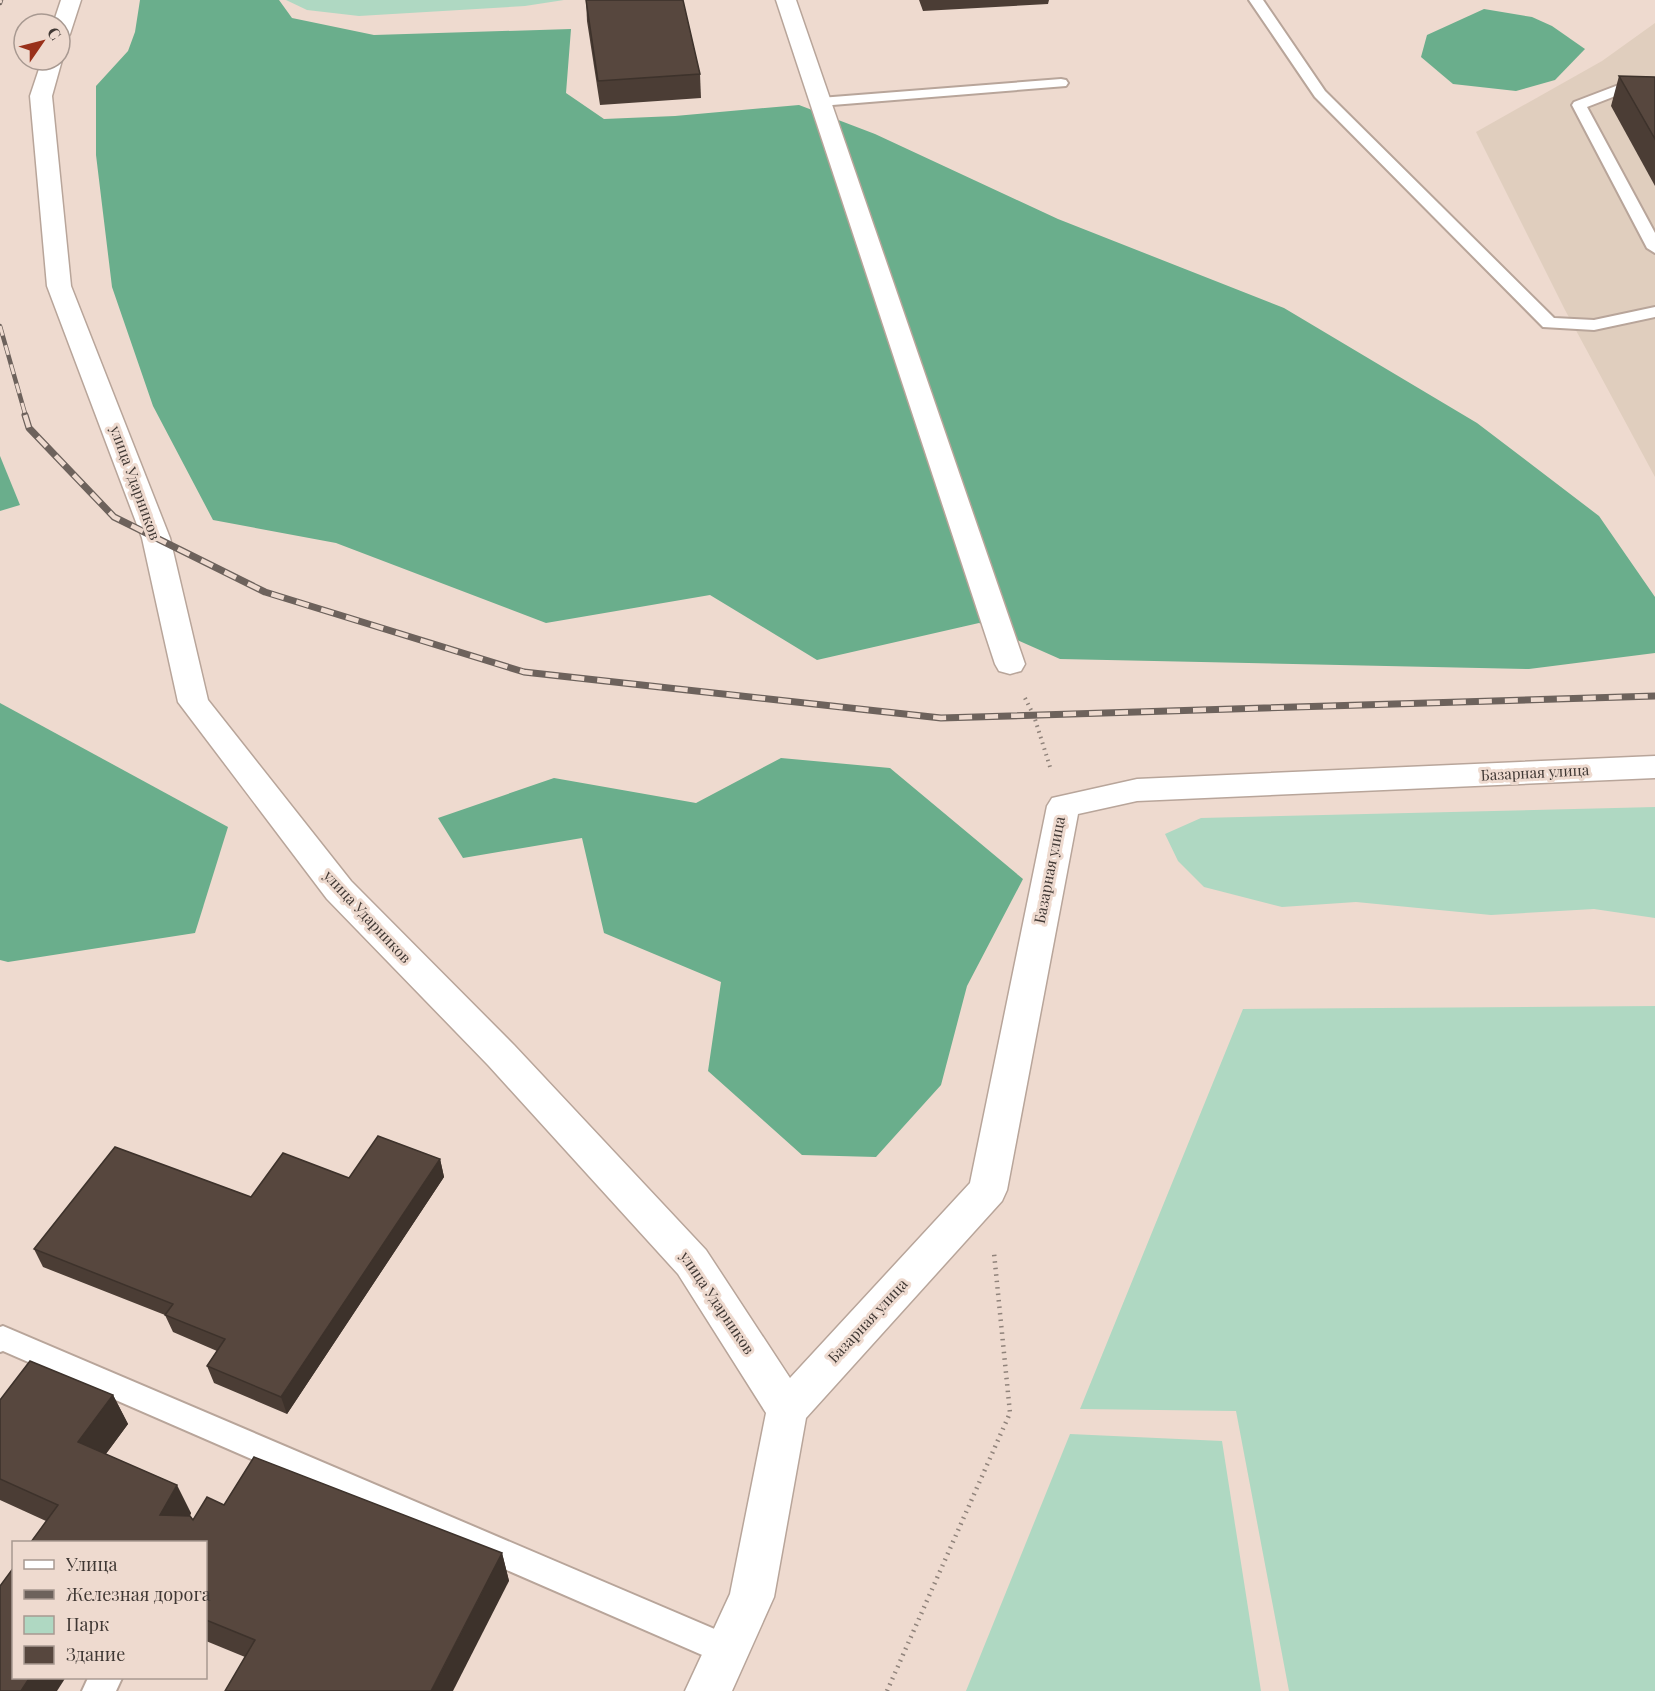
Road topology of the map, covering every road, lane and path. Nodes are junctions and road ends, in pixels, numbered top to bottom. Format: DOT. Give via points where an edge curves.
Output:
graph roads {
  1 [pos="786,0"];
  2 [pos="1256,0"];
  3 [pos="48,72"];
  4 [pos="1061,83"];
  5 [pos="1655,83"];
  6 [pos="820,102"];
  7 [pos="1655,248"];
  8 [pos="1655,312"];
  9 [pos="1010,664"];
  10 [pos="1655,767"];
  11 [pos="1063,806"];
  12 [pos="988,1190"];
  13 [pos="0,1340"];
  14 [pos="787,1410"];
  15 [pos="727,1650"];
  16 [pos="708,1691"];
  17 [pos="887,1691"];
  1 -- 6 [label="street"];
  2 -- 8 [label="lane" via="1320,94 1549,323 1594,325"];
  3 -- 14 [label="street, улица Ударников" via="41,96 59,286 156,538 193,702 339,890 501,1055 692,1262"];
  4 -- 6 [label="lane"];
  5 -- 7 [label="lane" via="1634,84 1579,105"];
  6 -- 9 [label="street"];
  9 -- 11 [label="path" via="1034,716"];
  10 -- 11 [label="street, Базарная улица" via="1137,790"];
  11 -- 12 [label="street, Базарная улица"];
  12 -- 14 [label="street, Базарная улица"];
  12 -- 17 [label="path" via="1010,1413"];
  13 -- 15 [label="lane" via="3,1338"];
  14 -- 15 [label="street" via="752,1597"];
  15 -- 16 [label="street"];
}
